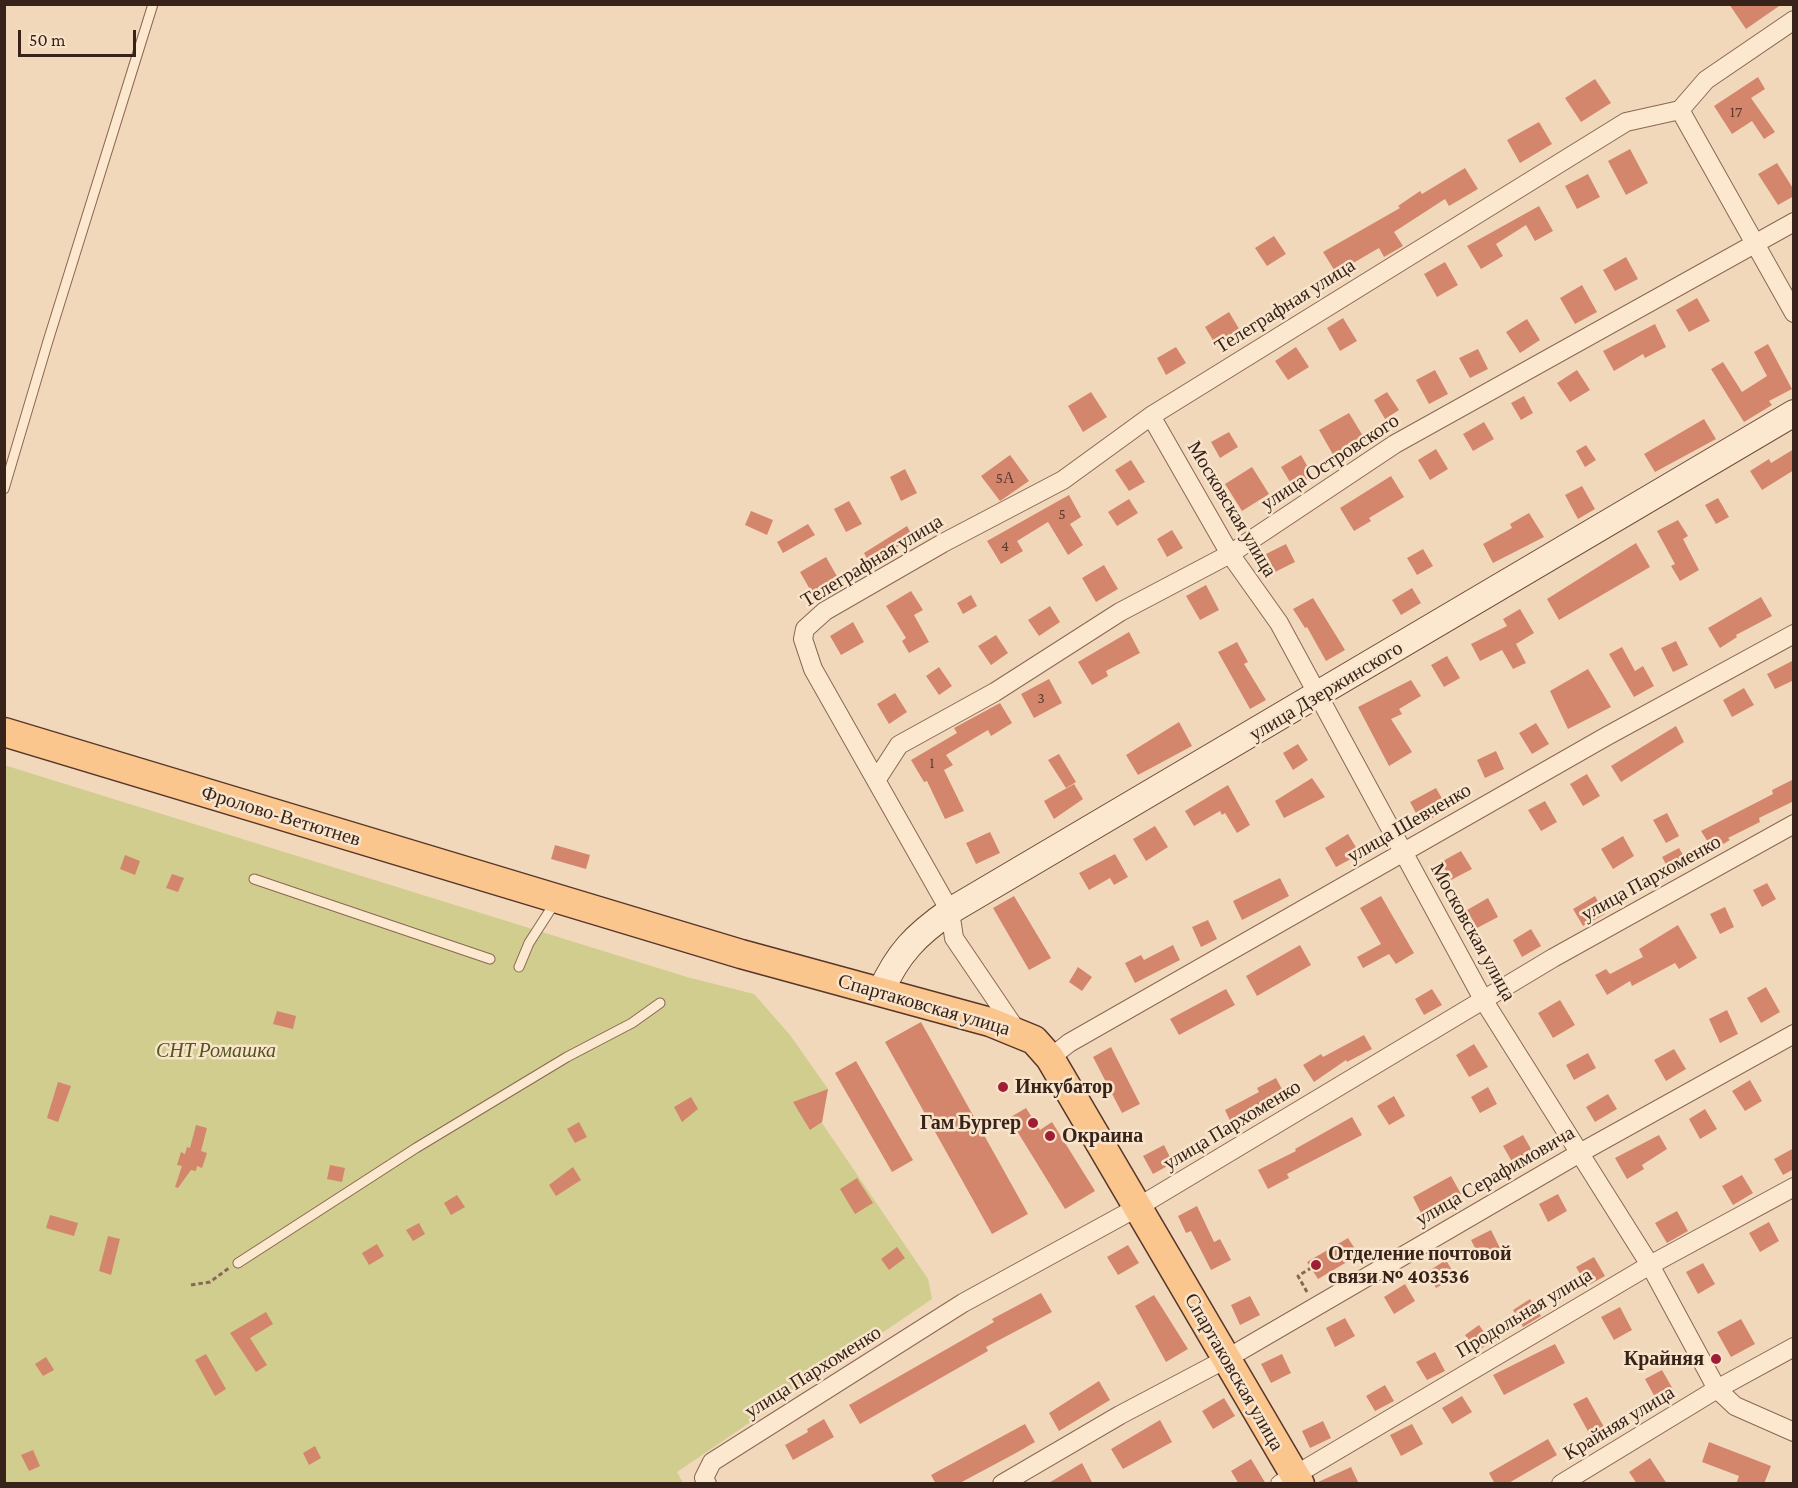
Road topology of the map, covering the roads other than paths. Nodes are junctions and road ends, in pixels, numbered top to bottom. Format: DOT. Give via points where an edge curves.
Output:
graph roads {
  1 [pos="153,4"];
  2 [pos="1794,20"];
  3 [pos="1680,110"];
  4 [pos="1794,222"];
  5 [pos="1755,245"];
  6 [pos="1794,313"];
  7 [pos="1794,413"];
  8 [pos="1151,416"];
  9 [pos="4,489"];
  10 [pos="1230,554"];
  11 [pos="1794,634"];
  12 [pos="1319,695"];
  13 [pos="4,732"];
  14 [pos="877,779"];
  15 [pos="1794,824"];
  16 [pos="1404,853"];
  17 [pos="254,879"];
  18 [pos="558,899"];
  19 [pos="950,911"];
  20 [pos="490,959"];
  21 [pos="519,967"];
  22 [pos="881,991"];
  23 [pos="1484,1001"];
  24 [pos="660,1004"];
  25 [pos="1017,1031"];
  26 [pos="1794,1034"];
  27 [pos="1050,1058"];
  28 [pos="1578,1154"];
  29 [pos="1794,1187"];
  30 [pos="1138,1207"];
  31 [pos="238,1263"];
  32 [pos="1650,1265"];
  33 [pos="1794,1347"];
  34 [pos="1226,1359"];
  35 [pos="1717,1389"];
  36 [pos="1794,1432"];
  37 [pos="706,1481"];
  38 [pos="1291,1481"];
  39 [pos="1002,1484"];
  40 [pos="1562,1484"];
  1 -- 9 [label="lane"];
  2 -- 3 [label="street" via="1706,80"];
  3 -- 5 [label="street"];
  3 -- 8 [label="street, Телеграфная улица" via="1626,122"];
  4 -- 5 [label="street, улица Островского"];
  5 -- 6 [label="street"];
  5 -- 10 [label="street, улица Островского" via="1395,444"];
  7 -- 12 [label="street, улица Дзержинского"];
  8 -- 10 [label="street, Московская улица"];
  8 -- 14 [label="street, Телеграфная улица" via="1063,480 825,611 805,629 803,639 813,669"];
  10 -- 12 [label="street, Московская улица" via="1279,623"];
  10 -- 14 [label="street, улица Островского" via="1120,612 995,692 899,745"];
  11 -- 16 [label="street, улица Шевченко"];
  12 -- 16 [label="street, Московская улица"];
  12 -- 19 [label="street, улица Дзержинского"];
  13 -- 18 [label="main road, Фролово-Ветютнев"];
  14 -- 19 [label="street"];
  15 -- 23 [label="street, улица Пархоменко" via="1553,958"];
  16 -- 23 [label="street, Московская улица"];
  16 -- 27 [label="street, улица Шевченко" via="1080,1037"];
  17 -- 20 [label="lane"];
  18 -- 21 [label="lane" via="528,943"];
  18 -- 22 [label="main road, Спартаковская улица"];
  19 -- 22 [label="street, улица Дзержинского" via="901,952"];
  19 -- 25 [label="street" via="954,938"];
  22 -- 25 [label="main road, Спартаковская улица"];
  23 -- 28 [label="street, Московская улица"];
  23 -- 30 [label="street, улица Пархоменко"];
  24 -- 31 [label="lane" via="416,1148"];
  25 -- 27 [label="main road, Спартаковская улица" via="1034,1040"];
  26 -- 28 [label="street, улица Серафимовича"];
  27 -- 30 [label="main road, Спартаковская улица"];
  28 -- 32 [label="street, Московская улица"];
  28 -- 34 [label="street, улица Серафимовича"];
  29 -- 32 [label="street, Продольная улица"];
  30 -- 34 [label="main road, Спартаковская улица"];
  30 -- 37 [label="street, улица Пархоменко" via="954,1310 712,1462"];
  32 -- 35 [label="street, Московская улица"];
  32 -- 38 [label="street, Продольная улица"];
  33 -- 35 [label="street, Крайняя улица"];
  34 -- 38 [label="main road, Спартаковская улица"];
  34 -- 39 [label="street, улица Серафимовича"];
  35 -- 36 [label="street, Московская улица" via="1735,1406"];
  35 -- 40 [label="street, Крайняя улица"];
}
